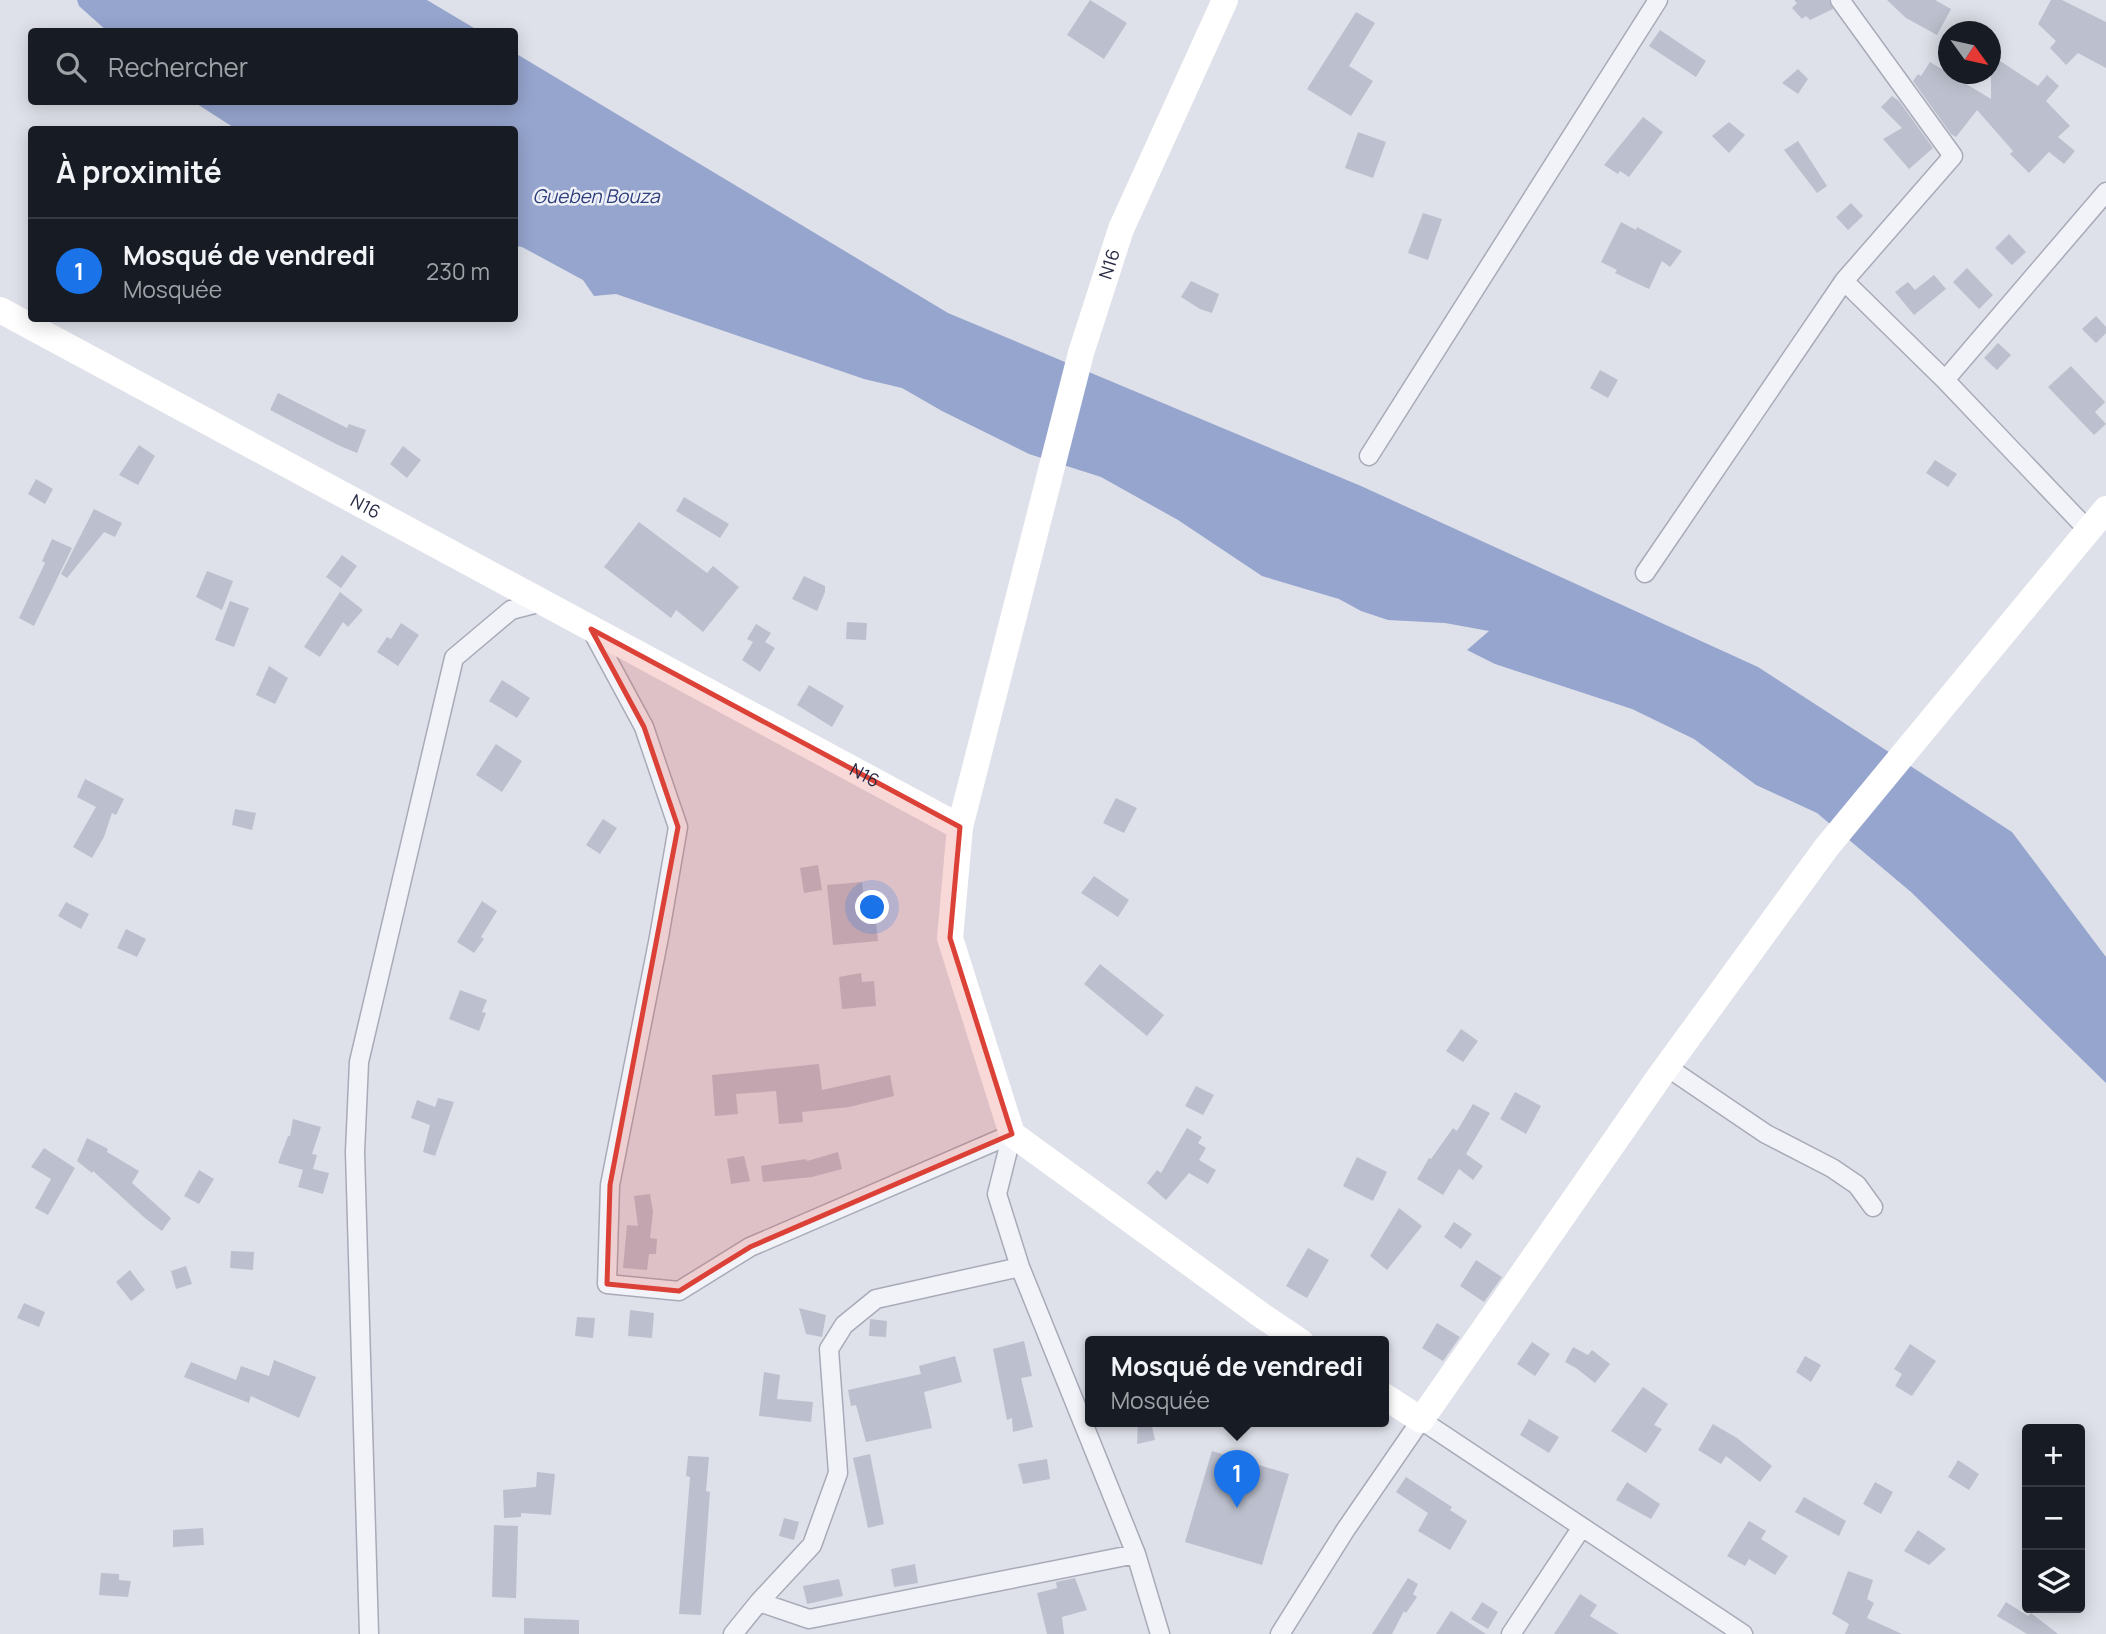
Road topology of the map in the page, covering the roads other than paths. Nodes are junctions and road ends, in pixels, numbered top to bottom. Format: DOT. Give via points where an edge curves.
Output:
graph roads {
  1 [pos="1225,0"];
  2 [pos="1658,0"];
  3 [pos="1840,0"];
  4 [pos="2106,192"];
  5 [pos="1844,281"];
  6 [pos="0,310"];
  7 [pos="1945,380"];
  8 [pos="1369,456"];
  9 [pos="2106,509"];
  10 [pos="2088,530"];
  11 [pos="1645,573"];
  12 [pos="542,602"];
  13 [pos="591,629"];
  14 [pos="960,827"];
  15 [pos="1667,1067"];
  16 [pos="1012,1134"];
  17 [pos="1873,1206"];
  18 [pos="1020,1267"];
  19 [pos="1292,1336"];
  20 [pos="1389,1399"];
  21 [pos="1421,1420"];
  22 [pos="1582,1527"];
  23 [pos="1136,1554"];
  24 [pos="759,1602"];
  25 [pos="369,1634"];
  26 [pos="733,1634"];
  27 [pos="1160,1634"];
  28 [pos="1280,1634"];
  29 [pos="1511,1634"];
  30 [pos="1743,1634"];
  1 -- 14 [label="street, N16" via="1121,229 1081,353"];
  2 -- 8 [label="street"];
  3 -- 5 [label="street" via="1953,156"];
  4 -- 7 [label="street"];
  5 -- 7 [label="street"];
  5 -- 11 [label="street"];
  6 -- 12 [label="street, N16"];
  7 -- 10 [label="street"];
  9 -- 10 [label="street"];
  10 -- 15 [label="street" via="1826,848"];
  12 -- 13 [label="street, N16"];
  12 -- 25 [label="street" via="511,610 454,658 359,1062 355,1152"];
  13 -- 14 [label="street, N16"];
  13 -- 16 [label="street" via="644,727 678,827 610,1185 607,1284 679,1291 750,1247"];
  14 -- 16 [label="street" via="950,938"];
  15 -- 17 [label="street" via="1766,1133 1832,1168 1857,1185"];
  15 -- 21 [label="street"];
  16 -- 18 [label="street" via="997,1194"];
  16 -- 19 [label="street"];
  18 -- 23 [label="street"];
  18 -- 24 [label="street" via="876,1299 844,1325 829,1349 838,1473 812,1545"];
  20 -- 21 [label="street"];
  21 -- 22 [label="street"];
  21 -- 28 [label="street"];
  22 -- 29 [label="street"];
  22 -- 30 [label="street"];
  23 -- 24 [label="street" via="809,1619"];
  23 -- 27 [label="street"];
  24 -- 26 [label="street"];
}
